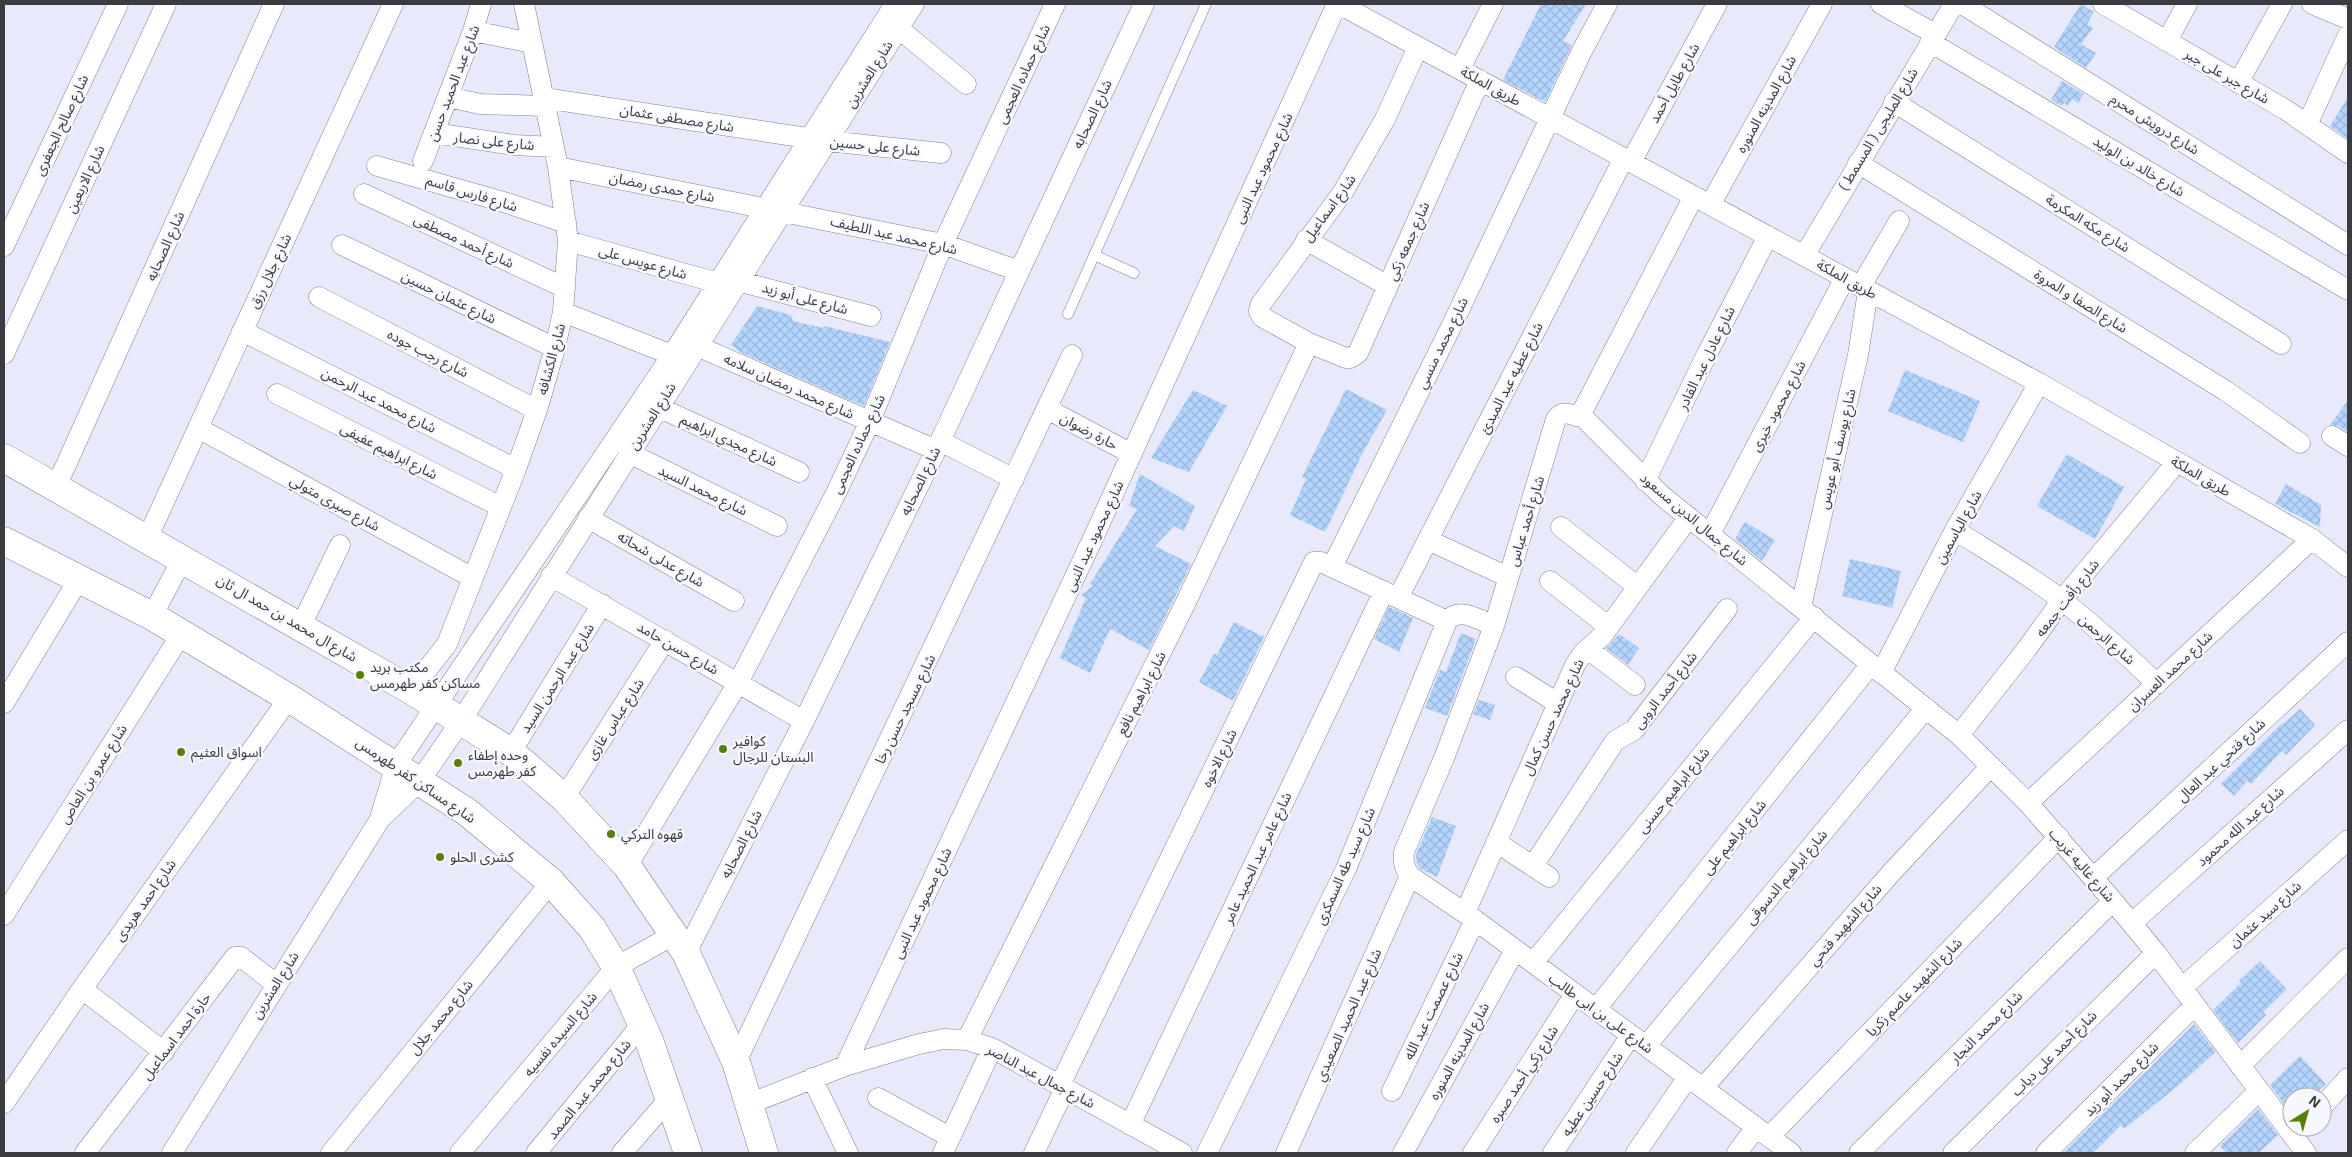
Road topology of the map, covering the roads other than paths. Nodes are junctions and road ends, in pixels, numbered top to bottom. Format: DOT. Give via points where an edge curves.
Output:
graph roads {
  1 [pos="118,4"];
  2 [pos="166,4"];
  3 [pos="274,4"];
  4 [pos="393,4"];
  5 [pos="481,4"];
  6 [pos="524,4"];
  7 [pos="896,4"];
  8 [pos="914,4"];
  9 [pos="1055,4"];
  10 [pos="1144,4"];
  11 [pos="1206,4"];
  12 [pos="1493,4"];
  13 [pos="1607,4"];
  14 [pos="1717,4"];
  15 [pos="1822,4"];
  16 [pos="1880,4"];
  17 [pos="1954,4"];
  18 [pos="1962,4"];
  19 [pos="2103,4"];
  20 [pos="2187,4"];
  21 [pos="2282,4"];
  22 [pos="2312,4"];
  23 [pos="1348,6"];
  24 [pos="2348,19"];
  25 [pos="898,28"];
  26 [pos="473,30"];
  27 [pos="2348,35"];
  28 [pos="1932,38"];
  29 [pos="2167,41"];
  30 [pos="532,42"];
  31 [pos="1418,46"];
  32 [pos="1460,69"];
  33 [pos="1480,80"];
  34 [pos="2238,83"];
  35 [pos="966,84"];
  36 [pos="448,97"];
  37 [pos="544,102"];
  38 [pos="1894,102"];
  39 [pos="1550,118"];
  40 [pos="2307,125"];
  41 [pos="434,134"];
  42 [pos="818,140"];
  43 [pos="554,147"];
  44 [pos="941,153"];
  45 [pos="2348,153"];
  46 [pos="1628,160"];
  47 [pos="423,161"];
  48 [pos="1858,163"];
  49 [pos="377,166"];
  50 [pos="558,167"];
  51 [pos="364,194"];
  52 [pos="1702,200"];
  53 [pos="774,209"];
  54 [pos="1899,221"];
  55 [pos="567,232"];
  56 [pos="1768,236"];
  57 [pos="1306,240"];
  58 [pos="943,244"];
  59 [pos="342,245"];
  60 [pos="2348,245"];
  61 [pos="4,246"];
  62 [pos="1094,255"];
  63 [pos="1804,256"];
  64 [pos="1019,271"];
  65 [pos="1134,273"];
  66 [pos="738,281"];
  67 [pos="718,283"];
  68 [pos="1858,285"];
  69 [pos="1388,286"];
  70 [pos="565,288"];
  71 [pos="2348,290"];
  72 [pos="319,297"];
  73 [pos="563,312"];
  74 [pos="1068,314"];
  75 [pos="871,316"];
  76 [pos="242,332"];
  77 [pos="1309,344"];
  78 [pos="2281,344"];
  79 [pos="697,346"];
  80 [pos="555,348"];
  81 [pos="4,354"];
  82 [pos="672,355"];
  83 [pos="1072,355"];
  84 [pos="2039,383"];
  85 [pos="277,394"];
  86 [pos="658,407"];
  87 [pos="1047,409"];
  88 [pos="537,410"];
  89 [pos="1580,414"];
  90 [pos="870,421"];
  91 [pos="198,428"];
  92 [pos="2300,443"];
  93 [pos="938,446"];
  94 [pos="629,453"];
  95 [pos="1132,454"];
  96 [pos="4,458"];
  97 [pos="2177,462"];
  98 [pos="516,469"];
  99 [pos="799,472"];
  100 [pos="1014,479"];
  101 [pos="1645,481"];
  102 [pos="56,487"];
  103 [pos="501,507"];
  104 [pos="1689,517"];
  105 [pos="588,518"];
  106 [pos="777,526"];
  107 [pos="1561,527"];
  108 [pos="1954,530"];
  109 [pos="1710,534"];
  110 [pos="147,538"];
  111 [pos="2312,539"];
  112 [pos="1428,540"];
  113 [pos="4,541"];
  114 [pos="340,545"];
  115 [pos="183,558"];
  116 [pos="1332,567"];
  117 [pos="2348,567"];
  118 [pos="551,576"];
  119 [pos="1508,577"];
  120 [pos="473,578"];
  121 [pos="79,579"];
  122 [pos="1550,581"];
  123 [pos="1638,587"];
  124 [pos="1391,595"];
  125 [pos="2062,600"];
  126 [pos="734,601"];
  127 [pos="602,604"];
  128 [pos="1727,609"];
  129 [pos="1808,612"];
  130 [pos="152,616"];
  131 [pos="1447,621"];
  132 [pos="301,626"];
  133 [pos="1494,626"];
  134 [pos="1609,627"];
  135 [pos="182,633"];
  136 [pos="665,640"];
  137 [pos="2348,642"];
  138 [pos="1588,649"];
  139 [pos="1876,668"];
  140 [pos="1516,676"];
  141 [pos="738,682"];
  142 [pos="2157,684"];
  143 [pos="1635,685"];
  144 [pos="410,690"];
  145 [pos="289,698"];
  146 [pos="1556,702"];
  147 [pos="4,703"];
  148 [pos="436,705"];
  149 [pos="1926,708"];
  150 [pos="461,721"];
  151 [pos="804,721"];
  152 [pos="2348,730"];
  153 [pos="1959,735"];
  154 [pos="511,752"];
  155 [pos="396,765"];
  156 [pos="1991,766"];
  157 [pos="419,782"];
  158 [pos="564,798"];
  159 [pos="2028,803"];
  160 [pos="380,819"];
  161 [pos="2059,837"];
  162 [pos="2348,840"];
  163 [pos="1496,842"];
  164 [pos="627,866"];
  165 [pos="1533,866"];
  166 [pos="1410,876"];
  167 [pos="1549,877"];
  168 [pos="2093,878"];
  169 [pos="551,882"];
  170 [pos="2113,901"];
  171 [pos="4,915"];
  172 [pos="1470,916"];
  173 [pos="2132,924"];
  174 [pos="680,943"];
  175 [pos="1516,950"];
  176 [pos="2156,953"];
  177 [pos="2347,961"];
  178 [pos="1533,962"];
  179 [pos="616,967"];
  180 [pos="276,984"];
  181 [pos="2182,988"];
  182 [pos="82,989"];
  183 [pos="1576,994"];
  184 [pos="2195,1005"];
  185 [pos="1596,1009"];
  186 [pos="642,1024"];
  187 [pos="968,1040"];
  188 [pos="1638,1040"];
  189 [pos="992,1048"];
  190 [pos="164,1052"];
  191 [pos="736,1062"];
  192 [pos="845,1066"];
  193 [pos="2240,1066"];
  194 [pos="812,1078"];
  195 [pos="2348,1078"];
  196 [pos="1695,1082"];
  197 [pos="1062,1087"];
  198 [pos="1392,1091"];
  199 [pos="2259,1091"];
  200 [pos="2332,1096"];
  201 [pos="669,1098"];
  202 [pos="878,1098"];
  203 [pos="4,1103"];
  204 [pos="750,1104"];
  205 [pos="1130,1125"];
  206 [pos="1763,1132"];
  207 [pos="2301,1139"];
  208 [pos="947,1145"];
  209 [pos="1152,1146"];
  210 [pos="85,1153"];
  211 [pos="172,1153"];
  212 [pos="331,1153"];
  213 [pos="460,1153"];
  214 [pos="536,1153"];
  215 [pos="622,1153"];
  216 [pos="688,1153"];
  217 [pos="764,1153"];
  218 [pos="848,1153"];
  219 [pos="1034,1153"];
  220 [pos="1182,1153"];
  221 [pos="1207,1153"];
  222 [pos="1286,1153"];
  223 [pos="1403,1153"];
  224 [pos="1473,1153"];
  225 [pos="1553,1153"];
  226 [pos="1636,1153"];
  227 [pos="1737,1153"];
  228 [pos="1791,1153"];
  229 [pos="1859,1153"];
  230 [pos="1953,1153"];
  231 [pos="2046,1153"];
  232 [pos="2194,1153"];
  1 -- 61 [label="street, شارع صالح الجعفرى"];
  2 -- 81 [label="street, شارع الاربعين"];
  3 -- 102 [label="street, شارع الصحابه"];
  4 -- 76 [label="street, شارع جلال رزق"];
  5 -- 26 [label="street, شارع عبد الحميد حسن"];
  6 -- 30 [label="street, شارع الكشافه"];
  7 -- 42 [label="street, شارع العشرين"];
  8 -- 25 [label="street, شارع العشرين"];
  9 -- 58 [label="street, شارع حماده العجمى"];
  10 -- 64 [label="street, شارع الصحابه"];
  11 -- 62 [label="lane"];
  12 -- 32 [label="street"];
  13 -- 39 [label="street, شارع محمد منسي"];
  14 -- 46 [label="street, شارع طايل أحمد"];
  15 -- 52 [label="street, شارع المدينه المنوره"];
  16 -- 28 [label="street, شارع خالد بن الوليد"];
  17 -- 28 [label="street, شارع المليجى ( المسمط )"];
  18 -- 60 [label="street, شارع درويش محرم"];
  19 -- 29 [label="street, شارع جبر على جبر"];
  20 -- 29 [label="street"];
  21 -- 34 [label="street"];
  22 -- 24 [label="street"];
  23 -- 31 [label="street, طريق الملكة"];
  23 -- 95 [label="street, شارع محمود عبد النبى"];
  25 -- 35 [label="street"];
  25 -- 42 [label="street, شارع العشرين"];
  26 -- 30 [label="street"];
  26 -- 36 [label="street, شارع عبد الحميد حسن"];
  27 -- 40 [label="street"];
  28 -- 38 [label="street, شارع المليجى ( المسمط )"];
  28 -- 71 [label="street, شارع خالد بن الوليد"];
  29 -- 34 [label="street, شارع جبر على جبر"];
  30 -- 37 [label="street, شارع الكشافه"];
  31 -- 32 [label="street, طريق الملكة"];
  31 -- 57 [label="street, شارع اسماعيل" via="1365,156 1343,192"];
  32 -- 33 [label="street, طريق الملكة"];
  33 -- 39 [label="street, طريق الملكة"];
  33 -- 69 [label="street, شارع جمعه زكي"];
  34 -- 40 [label="street, شارع جبر على جبر"];
  36 -- 37 [label="street, شارع مصطفى عثمان" via="488,104"];
  36 -- 41 [label="street, شارع عبد الحميد حسن"];
  37 -- 42 [label="street, شارع مصطفى عثمان"];
  37 -- 43 [label="street, شارع الكشافه"];
  38 -- 48 [label="street, شارع المليجى ( المسمط )"];
  38 -- 78 [label="street, شارع مكه المكرمة"];
  39 -- 46 [label="street, طريق الملكة"];
  39 -- 116 [label="street, شارع محمد منسي"];
  40 -- 45 [label="street, شارع جبر على جبر"];
  41 -- 43 [label="street, شارع على نصار"];
  41 -- 47 [label="street, شارع عبد الحميد حسن"];
  42 -- 44 [label="street, شارع على حسين"];
  42 -- 53 [label="street, شارع العشرين"];
  43 -- 50 [label="street, شارع الكشافه"];
  46 -- 52 [label="street, طريق الملكة"];
  46 -- 112 [label="street, شارع عطيه عبد المبدئ"];
  48 -- 63 [label="street, شارع المليجى ( المسمط )"];
  48 -- 92 [label="street, شارع الصفا و المروة" via="2226,391"];
  49 -- 55 [label="street, شارع فارس قاسم" via="495,199"];
  50 -- 53 [label="street, شارع حمدى رمضان"];
  50 -- 55 [label="street, شارع الكشافه"];
  51 -- 70 [label="street, شارع أحمد مصطفى"];
  52 -- 56 [label="street, طريق الملكة"];
  52 -- 89 [label="street"];
  53 -- 58 [label="street, شارع محمد عبد اللطيف"];
  53 -- 66 [label="street, شارع العشرين"];
  53 -- 67 [label="street, شارع العشرين"];
  54 -- 68 [label="street, شارع محمود خيرى"];
  55 -- 67 [label="street, شارع عويس على"];
  55 -- 70 [label="street, شارع الكشافه"];
  56 -- 63 [label="street, طريق الملكة"];
  56 -- 101 [label="street, شارع عادل عبد القادر"];
  57 -- 69 [label="street"];
  57 -- 77 [label="street, شارع اسماعيل" via="1260,304 1260,311 1262,317"];
  58 -- 64 [label="street, شارع محمد عبد اللطيف"];
  58 -- 90 [label="street, شارع حماده العجمى"];
  59 -- 80 [label="street, شارع عثمان حسين"];
  62 -- 65 [label="lane"];
  62 -- 74 [label="lane"];
  63 -- 68 [label="street, طريق الملكة"];
  64 -- 93 [label="street, شارع الصحابه"];
  66 -- 75 [label="street, شارع على أبو زيد"];
  66 -- 79 [label="street, شارع العشرين"];
  67 -- 82 [label="street, شارع العشرين"];
  68 -- 84 [label="street, طريق الملكة"];
  68 -- 109 [label="street, شارع محمود خيرى"];
  68 -- 129 [label="street, شارع يوسف أبو عويس" via="1858,355"];
  69 -- 77 [label="street, شارع جمعه زكي" via="1355,356 1346,358"];
  70 -- 73 [label="street, شارع الكشافه"];
  72 -- 88 [label="street, شارع رجب جوده"];
  73 -- 80 [label="street, شارع الكشافه"];
  73 -- 82 [label="street"];
  76 -- 91 [label="street, شارع جلال رزق"];
  76 -- 98 [label="street, شارع محمد عبد الرحمن"];
  77 -- 187 [label="street, شارع ابراهيم نافع" via="1181,611"];
  79 -- 86 [label="street, شارع العشرين"];
  79 -- 90 [label="street, شارع محمد رمضان سلامه"];
  80 -- 88 [label="street, شارع الكشافه"];
  82 -- 148 [label="street, شارع العشرين"];
  83 -- 87 [label="street, شارع مسجد حسن رخا"];
  84 -- 97 [label="street, طريق الملكة"];
  84 -- 108 [label="street, شارع الياسمين"];
  85 -- 103 [label="street, شارع ابراهيم عفيفى"];
  86 -- 94 [label="street, شارع العشرين"];
  86 -- 99 [label="street, شارع مجدي ابراهيم"];
  87 -- 95 [label="street, حارة رضوان"];
  87 -- 100 [label="street, شارع مسجد حسن رخا"];
  88 -- 98 [label="street, شارع الكشافه"];
  89 -- 101 [label="street, شارع جمال الدين مسعود"];
  89 -- 119 [label="street, شارع أحمد عباس" via="1559,414 1556,419"];
  90 -- 93 [label="street, شارع محمد رمضان سلامه"];
  90 -- 141 [label="street, شارع حماده العجمى"];
  91 -- 110 [label="street, شارع جلال رزق"];
  91 -- 120 [label="street, شارع صبرى متولي"];
  93 -- 100 [label="street, شارع محمد رمضان سلامه"];
  93 -- 151 [label="street, شارع الصحابه"];
  94 -- 105 [label="street, شارع العشرين"];
  94 -- 106 [label="street, شارع محمد السيد"];
  95 -- 192 [label="street, شارع محمود عبد النبى"];
  96 -- 102 [label="street, شارع ال محمد بن حمد ال ثان"];
  97 -- 111 [label="street, طريق الملكة"];
  97 -- 125 [label="street, شارع رأفت جمعه"];
  98 -- 103 [label="street, شارع الكشافه"];
  100 -- 191 [label="street, شارع مسجد حسن رخا"];
  101 -- 104 [label="street, شارع جمال الدين مسعود"];
  102 -- 110 [label="street, شارع ال محمد بن حمد ال ثان"];
  103 -- 120 [label="street, شارع الكشافه"];
  104 -- 109 [label="street, شارع جمال الدين مسعود"];
  104 -- 123 [label="street, شارع محمد حسن كمال"];
  105 -- 118 [label="street, شارع العشرين"];
  105 -- 126 [label="street, شارع عدلى شحاته"];
  107 -- 123 [label="street"];
  108 -- 125 [label="street, شارع الرحمن"];
  108 -- 139 [label="street, شارع الياسمين"];
  109 -- 129 [label="street, شارع جمال الدين مسعود"];
  110 -- 115 [label="street, شارع ال محمد بن حمد ال ثان"];
  111 -- 117 [label="street, طريق الملكة"];
  111 -- 142 [label="street, شارع محمد العسران"];
  112 -- 119 [label="street"];
  112 -- 124 [label="street, شارع عطيه عبد المبدئ"];
  113 -- 121 [label="street, شارع مساكن كفر طهرمس"];
  114 -- 132 [label="street"];
  115 -- 130 [label="street"];
  115 -- 132 [label="street, شارع ال محمد بن حمد ال ثان"];
  116 -- 124 [label="street, شارع الاخوه"];
  116 -- 197 [label="street, شارع الاخوه" via="1318,561 1312,565"];
  118 -- 127 [label="street, شارع حسن حامد"];
  118 -- 150 [label="street, شارع العشرين"];
  119 -- 133 [label="street, شارع أحمد عباس"];
  120 -- 144 [label="street, شارع الكشافه" via="447,644"];
  121 -- 130 [label="street, شارع مساكن كفر طهرمس"];
  121 -- 147 [label="street"];
  122 -- 134 [label="street"];
  123 -- 134 [label="street, شارع محمد حسن كمال"];
  124 -- 131 [label="street, شارع الاخوه"];
  124 -- 205 [label="street, شارع عامر عبد الحميد عامر"];
  125 -- 142 [label="street, شارع الرحمن"];
  125 -- 153 [label="street, شارع رأفت جمعه"];
  127 -- 136 [label="street, شارع حسن حامد"];
  127 -- 154 [label="street, شارع عبد الرحمن السيد"];
  128 -- 165 [label="street, شارع أحمد الروبى" via="1634,730 1615,742"];
  129 -- 139 [label="street, شارع غاليه غريب"];
  129 -- 178 [label="street, شارع ابراهيم حسنى"];
  130 -- 135 [label="street, شارع مساكن كفر طهرمس"];
  131 -- 133 [label="street" via="1462,613"];
  131 -- 221 [label="street, شارع سيد طه السمكرى" via="1346,869"];
  132 -- 144 [label="street, شارع ال محمد بن حمد ال ثان"];
  133 -- 166 [label="street, شارع أحمد عباس" via="1404,852 1404,868"];
  134 -- 138 [label="street, شارع محمد حسن كمال"];
  135 -- 145 [label="street, شارع مساكن كفر طهرمس"];
  135 -- 171 [label="street, شارع عمرو بن العاص"];
  136 -- 141 [label="street, شارع حسن حامد"];
  136 -- 158 [label="street, شارع عباس غازى"];
  137 -- 168 [label="street, شارع فتحي عبد العال"];
  138 -- 143 [label="street"];
  138 -- 146 [label="street, شارع محمد حسن كمال" via="1579,657"];
  139 -- 149 [label="street, شارع غاليه غريب"];
  139 -- 185 [label="street, شارع ابراهيم على"];
  140 -- 146 [label="street"];
  141 -- 151 [label="street, شارع حسن حامد"];
  141 -- 164 [label="street, شارع حماده العجمى"];
  142 -- 159 [label="street, شارع محمد العسران"];
  144 -- 148 [label="street, شارع ال محمد بن حمد ال ثان"];
  145 -- 155 [label="street, شارع مساكن كفر طهرمس"];
  145 -- 182 [label="street, شارع احمد هريدى"];
  146 -- 163 [label="street, شارع محمد حسن كمال"];
  148 -- 150 [label="street, شارع ال محمد بن حمد ال ثان"];
  148 -- 155 [label="street, شارع العشرين"];
  149 -- 153 [label="street, شارع غاليه غريب"];
  149 -- 188 [label="street, شارع ابراهيم الدسوقى"];
  150 -- 154 [label="street, شارع ال محمد بن حمد ال ثان"];
  150 -- 157 [label="street, شارع العشرين"];
  151 -- 174 [label="street, شارع الصحابه"];
  152 -- 173 [label="street, شارع عبد الله محمود"];
  153 -- 156 [label="street, شارع غاليه غريب"];
  154 -- 158 [label="street, شارع ال محمد بن حمد ال ثان"];
  155 -- 157 [label="street, شارع مساكن كفر طهرمس"];
  155 -- 160 [label="street, شارع العشرين"];
  156 -- 159 [label="street, شارع غاليه غريب"];
  156 -- 196 [label="street, شارع الشهيد فتحي"];
  157 -- 160 [label="street, شارع العشرين"];
  157 -- 169 [label="street, شارع مساكن كفر طهرمس" via="467,812"];
  158 -- 164 [label="street, شارع ال محمد بن حمد ال ثان"];
  159 -- 161 [label="street, شارع غاليه غريب"];
  160 -- 180 [label="street, شارع العشرين"];
  161 -- 168 [label="street, شارع غاليه غريب"];
  161 -- 206 [label="street, شارع الشهيد عاصم زكريا"];
  162 -- 181 [label="street, شارع سيد عثمان"];
  163 -- 165 [label="street"];
  163 -- 172 [label="street, شارع محمد حسن كمال"];
  164 -- 174 [label="street, شارع ال محمد بن حمد ال ثان"];
  165 -- 167 [label="street"];
  166 -- 172 [label="street, شارع على بن ابى طالب"];
  166 -- 222 [label="street, شارع عبد الحميد الصعيدي"];
  168 -- 170 [label="street, شارع غاليه غريب"];
  169 -- 179 [label="street, شارع مساكن كفر طهرمس" via="592,928"];
  169 -- 212 [label="street, شارع محمد جلال"];
  170 -- 173 [label="street, شارع غاليه غريب"];
  170 -- 229 [label="street, شارع محمد النجار"];
  172 -- 175 [label="street, شارع على بن ابى طالب"];
  172 -- 198 [label="street, شارع عصمت عبد الله"];
  173 -- 176 [label="street, شارع غاليه غريب"];
  174 -- 179 [label="street, شارع السيده نفسيه"];
  174 -- 191 [label="street, شارع ال محمد بن حمد ال ثان"];
  175 -- 178 [label="street, شارع على بن ابى طالب"];
  175 -- 223 [label="street, شارع المدينه المنوره"];
  176 -- 181 [label="street, شارع غاليه غريب"];
  176 -- 230 [label="street, شارع أحمد على دياب"];
  177 -- 193 [label="street"];
  178 -- 183 [label="street, شارع على بن ابى طالب"];
  179 -- 186 [label="street, شارع مساكن كفر طهرمس"];
  179 -- 213 [label="street, شارع السيده نفسيه"];
  180 -- 190 [label="street, حارة احمد اسماعيل" via="241,957 235,957"];
  180 -- 211 [label="street, شارع العشرين"];
  181 -- 184 [label="street, شارع غاليه غريب"];
  182 -- 190 [label="street"];
  182 -- 203 [label="street, شارع احمد هريدى"];
  183 -- 185 [label="street, شارع على بن ابى طالب"];
  183 -- 224 [label="street, شارع زكي أحمد صبره"];
  184 -- 193 [label="street, شارع غاليه غريب"];
  184 -- 231 [label="street, شارع محمد أبو زيد"];
  185 -- 188 [label="street, شارع على بن ابى طالب"];
  186 -- 201 [label="street, شارع مساكن كفر طهرمس"];
  186 -- 214 [label="street, شارع محمد عبد الصمد"];
  187 -- 189 [label="street, شارع جمال عبد الناصر"];
  187 -- 192 [label="street, شارع جمال عبد الناصر" via="944,1039 919,1044"];
  188 -- 196 [label="street, شارع على بن ابى طالب"];
  188 -- 225 [label="street, شارع حسين عطيه"];
  189 -- 197 [label="street, شارع جمال عبد الناصر"];
  189 -- 208 [label="street"];
  190 -- 210 [label="street, حارة احمد اسماعيل"];
  191 -- 204 [label="street, شارع ال محمد بن حمد ال ثان"];
  192 -- 194 [label="street, شارع جمال عبد الناصر"];
  193 -- 199 [label="street, شارع غاليه غريب"];
  194 -- 204 [label="street, شارع جمال عبد الناصر"];
  194 -- 218 [label="street"];
  195 -- 200 [label="street"];
  196 -- 206 [label="street, شارع على بن ابى طالب"];
  196 -- 226 [label="street, شارع الشهيد فتحي"];
  197 -- 205 [label="street, شارع جمال عبد الناصر"];
  197 -- 219 [label="street"];
  199 -- 207 [label="street, شارع غاليه غريب"];
  199 -- 232 [label="street"];
  201 -- 215 [label="street"];
  201 -- 216 [label="street, شارع مساكن كفر طهرمس"];
  202 -- 208 [label="street"];
  204 -- 217 [label="street, شارع ال محمد بن حمد ال ثان"];
  205 -- 209 [label="street, شارع جمال عبد الناصر"];
  206 -- 227 [label="street, شارع الشهيد عاصم زكريا"];
  206 -- 228 [label="street, شارع على بن ابى طالب"];
  209 -- 220 [label="street, شارع جمال عبد الناصر"];
}
